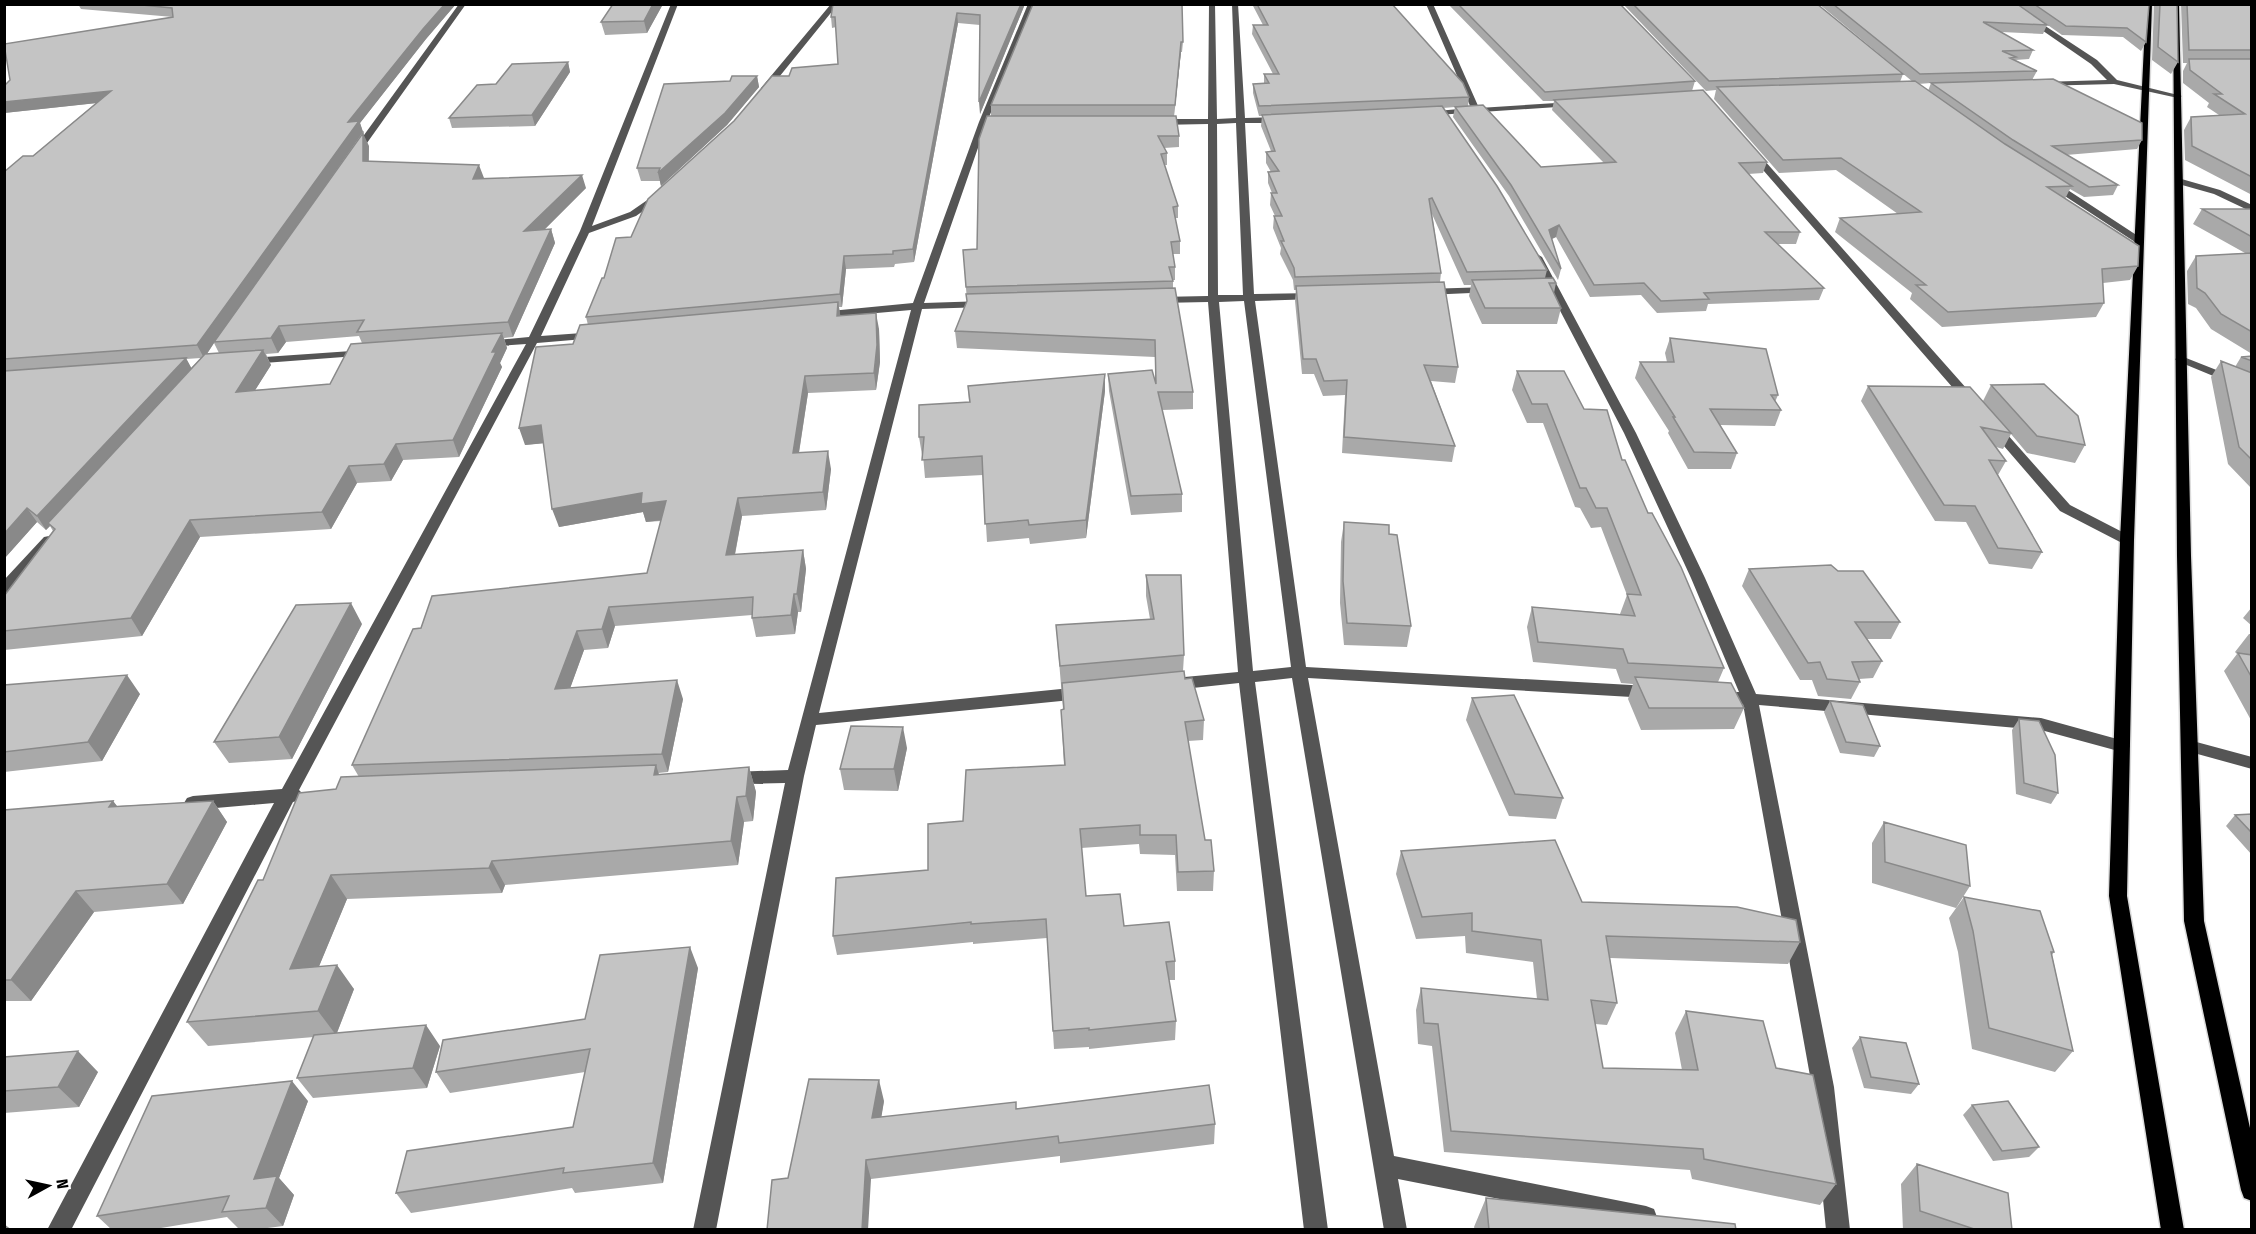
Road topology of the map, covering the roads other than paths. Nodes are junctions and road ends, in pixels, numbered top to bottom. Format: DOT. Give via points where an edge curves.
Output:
graph roads {
  1 [pos="463,4"];
  2 [pos="675,4"];
  3 [pos="835,4"];
  4 [pos="1032,4"];
  5 [pos="1212,4"];
  6 [pos="1235,4"];
  7 [pos="1429,4"];
  8 [pos="2007,4"];
  9 [pos="2149,4"];
  10 [pos="2176,4"];
  11 [pos="2114,82"];
  12 [pos="2031,84"];
  13 [pos="2145,90"];
  14 [pos="2178,96"];
  15 [pos="754,103"];
  16 [pos="1578,104"];
  17 [pos="1476,111"];
  18 [pos="1444,113"];
  19 [pos="1410,114"];
  20 [pos="1285,120"];
  21 [pos="1143,122"];
  22 [pos="1211,122"];
  23 [pos="1240,122"];
  24 [pos="1457,132"];
  25 [pos="1743,140"];
  26 [pos="351,160"];
  27 [pos="2043,178"];
  28 [pos="2178,181"];
  29 [pos="663,192"];
  30 [pos="2252,209"];
  31 [pos="585,231"];
  32 [pos="2139,240"];
  33 [pos="1532,247"];
  34 [pos="1496,290"];
  35 [pos="1414,292"];
  36 [pos="1332,295"];
  37 [pos="1250,298"];
  38 [pos="1213,299"];
  39 [pos="1142,301"];
  40 [pos="1000,304"];
  41 [pos="917,306"];
  42 [pos="812,316"];
  43 [pos="602,334"];
  44 [pos="533,341"];
  45 [pos="475,345"];
  46 [pos="382,351"];
  47 [pos="2181,359"];
  48 [pos="231,362"];
  49 [pos="2252,389"];
  50 [pos="59,528"];
  51 [pos="2127,540"];
  52 [pos="4,589"];
  53 [pos="1299,672"];
  54 [pos="1246,677"];
  55 [pos="1163,686"];
  56 [pos="1092,692"];
  57 [pos="1666,693"];
  58 [pos="1702,695"];
  59 [pos="1750,698"];
  60 [pos="808,720"];
  61 [pos="2122,746"];
  62 [pos="2189,746"];
  63 [pos="2252,763"];
  64 [pos="795,776"];
  65 [pos="712,779"];
  66 [pos="311,795"];
  67 [pos="287,796"];
  68 [pos="181,804"];
  69 [pos="1383,1165"];
  70 [pos="2252,1190"];
  71 [pos="1664,1220"];
  72 [pos="58,1230"];
  73 [pos="704,1230"];
  74 [pos="1316,1230"];
  75 [pos="1396,1230"];
  76 [pos="1838,1230"];
  77 [pos="2173,1230"];
  1 -- 26 [label="street"];
  2 -- 31 [label="street"];
  3 -- 15 [label="street"];
  4 -- 41 [label="street"];
  5 -- 22 [label="street"];
  6 -- 23 [label="street"];
  7 -- 17 [label="street"];
  8 -- 11 [label="street" via="2094,62"];
  9 -- 13 [label="main road"];
  10 -- 14 [label="main road" via="2183,67"];
  11 -- 12 [label="street"];
  11 -- 13 [label="street"];
  13 -- 14 [label="street"];
  13 -- 32 [label="main road"];
  14 -- 28 [label="main road"];
  16 -- 17 [label="street"];
  17 -- 18 [label="street"];
  18 -- 19 [label="street"];
  18 -- 24 [label="street"];
  20 -- 23 [label="street"];
  21 -- 22 [label="street"];
  22 -- 23 [label="street"];
  22 -- 38 [label="street"];
  23 -- 37 [label="street"];
  25 -- 51 [label="street" via="2065,508"];
  27 -- 32 [label="street"];
  28 -- 30 [label="street" via="2217,192"];
  28 -- 47 [label="main road"];
  29 -- 31 [label="street" via="646,208"];
  31 -- 44 [label="street"];
  32 -- 51 [label="main road"];
  33 -- 59 [label="street" via="1549,288 1630,433"];
  34 -- 35 [label="street"];
  36 -- 37 [label="street"];
  37 -- 38 [label="street"];
  37 -- 53 [label="street"];
  38 -- 39 [label="street"];
  38 -- 54 [label="street"];
  40 -- 41 [label="street"];
  41 -- 42 [label="street"];
  41 -- 60 [label="street"];
  43 -- 44 [label="street"];
  44 -- 45 [label="street"];
  44 -- 67 [label="street"];
  46 -- 48 [label="street"];
  47 -- 49 [label="street"];
  47 -- 62 [label="main road"];
  50 -- 52 [label="street"];
  51 -- 61 [label="main road"];
  53 -- 54 [label="street"];
  53 -- 57 [label="street"];
  53 -- 69 [label="street"];
  54 -- 55 [label="street"];
  54 -- 74 [label="street"];
  56 -- 60 [label="street"];
  58 -- 59 [label="street"];
  59 -- 61 [label="street" via="2041,724"];
  59 -- 76 [label="street" via="1823,1088"];
  60 -- 64 [label="street"];
  61 -- 77 [label="main road" via="2118,896"];
  62 -- 63 [label="street"];
  62 -- 70 [label="main road" via="2194,921"];
  64 -- 65 [label="street"];
  64 -- 73 [label="street"];
  66 -- 67 [label="street"];
  67 -- 68 [label="street"];
  67 -- 72 [label="street"];
  69 -- 71 [label="street"];
  69 -- 75 [label="street"];
}
